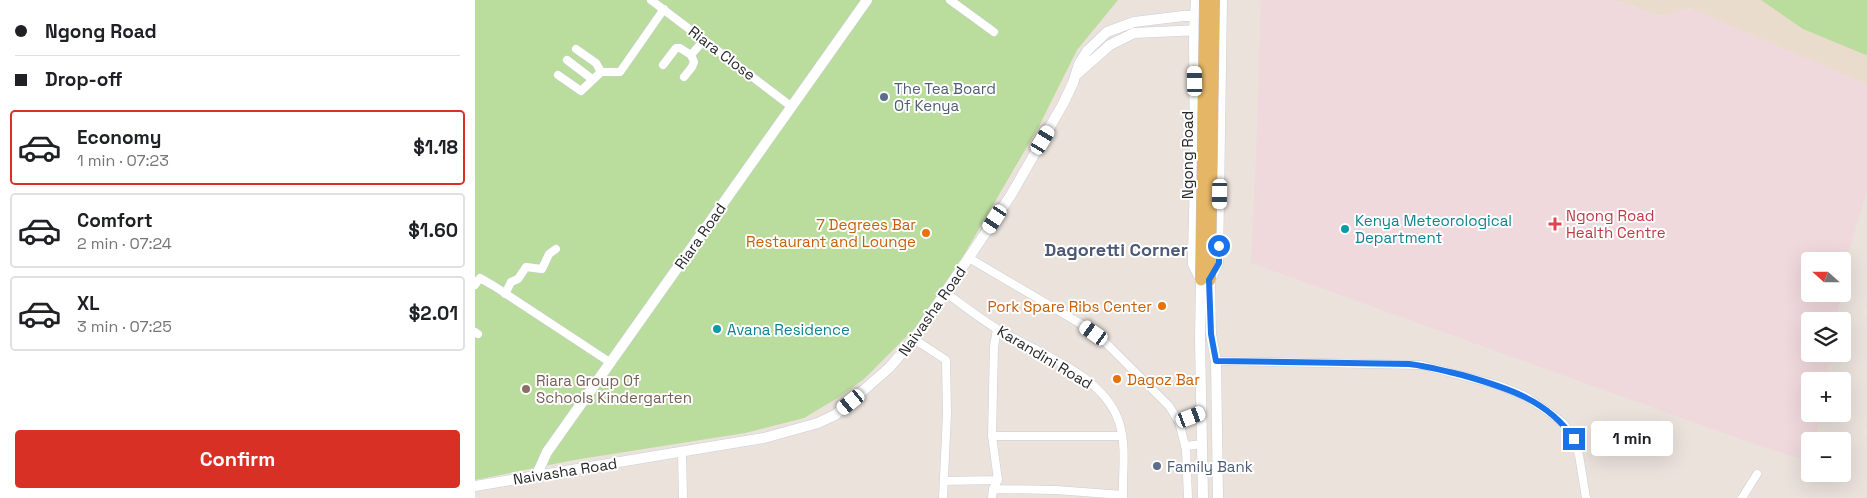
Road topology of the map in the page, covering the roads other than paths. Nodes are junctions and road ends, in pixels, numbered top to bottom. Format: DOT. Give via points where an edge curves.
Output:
graph roads {
  1 [pos="651,0"];
  2 [pos="867,0"];
  3 [pos="950,0"];
  4 [pos="1196,0"];
  5 [pos="1205,0"];
  6 [pos="1214,0"];
  7 [pos="1222,0"];
  8 [pos="663,9"];
  9 [pos="1217,15"];
  10 [pos="1195,16"];
  11 [pos="1194,30"];
  12 [pos="1217,31"];
  13 [pos="994,32"];
  14 [pos="704,40"];
  15 [pos="576,49"];
  16 [pos="691,56"];
  17 [pos="567,60"];
  18 [pos="663,65"];
  19 [pos="601,72"];
  20 [pos="558,75"];
  21 [pos="1075,76"];
  22 [pos="684,77"];
  23 [pos="591,79"];
  24 [pos="792,107"];
  25 [pos="1195,176"];
  26 [pos="1220,176"];
  27 [pos="556,249"];
  28 [pos="969,258"];
  29 [pos="477,280"];
  30 [pos="1206,280"];
  31 [pos="946,293"];
  32 [pos="505,294"];
  33 [pos="997,329"];
  34 [pos="914,340"];
  35 [pos="1216,361"];
  36 [pos="611,363"];
  37 [pos="1202,413"];
  38 [pos="1179,422"];
  39 [pos="992,436"];
  40 [pos="1122,436"];
  41 [pos="1203,444"];
  42 [pos="1185,446"];
  43 [pos="682,452"];
  44 [pos="537,474"];
  45 [pos="1757,474"];
  46 [pos="998,480"];
  47 [pos="944,481"];
  48 [pos="475,486"];
  49 [pos="993,489"];
  50 [pos="1123,496"];
  51 [pos="683,498"];
  52 [pos="943,498"];
  53 [pos="992,498"];
  54 [pos="1188,498"];
  55 [pos="1203,498"];
  56 [pos="1218,498"];
  57 [pos="1586,498"];
  58 [pos="1742,498"];
  1 -- 8 [label="street, Riara Close"];
  2 -- 24 [label="main road, Riara Road"];
  3 -- 13 [label="street"];
  4 -- 10 [label="main road"];
  5 -- 30 [label="main road, Ngong Road, bridge"];
  6 -- 9 [label="main road, Ngong Road, bridge"];
  7 -- 9 [label="main road, Ngong Road"];
  8 -- 14 [label="street, Riara Close"];
  8 -- 19 [label="street" via="620,72"];
  9 -- 10 [label="main road"];
  9 -- 12 [label="main road, Ngong Road, bridge"];
  10 -- 11 [label="main road"];
  10 -- 21 [label="main road, Naivasha Road" via="1134,22 1107,32 1087,51"];
  11 -- 12 [label="main road"];
  11 -- 21 [label="main road" via="1134,33 1110,45"];
  11 -- 25 [label="main road"];
  12 -- 26 [label="main road, Ngong Road"];
  12 -- 30 [label="main road, Ngong Road, bridge"];
  14 -- 16 [label="street"];
  14 -- 24 [label="street, Riara Close"];
  15 -- 19 [label="street" via="596,63"];
  16 -- 18 [label="street" via="678,48"];
  16 -- 22 [label="street" via="693,64"];
  17 -- 23 [label="street"];
  19 -- 23 [label="street"];
  20 -- 23 [label="street" via="579,90"];
  21 -- 28 [label="main road, Naivasha Road" via="1063,104 1011,195"];
  24 -- 36 [label="main road, Riara Road"];
  25 -- 26 [label="main road"];
  25 -- 30 [label="main road, Ngong Road" via="1193,264"];
  26 -- 30 [label="main road, Ngong Road" via="1219,263"];
  27 -- 32 [label="street" via="549,254 542,269 526,268 518,279 511,282"];
  28 -- 31 [label="main road, Naivasha Road"];
  28 -- 38 [label="street" via="1102,339 1169,406"];
  29 -- 32 [label="street"];
  30 -- 35 [label="main road, Ngong Road"];
  30 -- 37 [label="main road, Ngong Road" via="1200,339"];
  31 -- 33 [label="street, Karandini Road"];
  31 -- 34 [label="main road, Naivasha Road"];
  32 -- 36 [label="street"];
  33 -- 39 [label="street"];
  33 -- 40 [label="street, Karandini Road" via="1078,373 1099,390 1115,412"];
  34 -- 43 [label="main road, Naivasha Road" via="889,368 830,418 764,438"];
  34 -- 47 [label="street" via="946,360"];
  35 -- 56 [label="main road, Ngong Road"];
  35 -- 57 [label="street" via="1421,365 1498,385 1525,396 1563,423 1574,439 1579,455"];
  36 -- 44 [label="main road, Riara Road" via="547,452"];
  37 -- 38 [label="street"];
  37 -- 41 [label="main road, Ngong Road"];
  38 -- 42 [label="street"];
  39 -- 40 [label="street"];
  39 -- 46 [label="street"];
  40 -- 50 [label="street, Karandini Road"];
  41 -- 42 [label="street"];
  41 -- 55 [label="main road, Ngong Road"];
  42 -- 54 [label="street"];
  43 -- 44 [label="main road, Naivasha Road"];
  43 -- 51 [label="street"];
  44 -- 48 [label="main road, Naivasha Road"];
  45 -- 58 [label="street"];
  46 -- 47 [label="street"];
  46 -- 49 [label="street"];
  47 -- 52 [label="street"];
  49 -- 50 [label="street"];
  49 -- 53 [label="street"];
}
